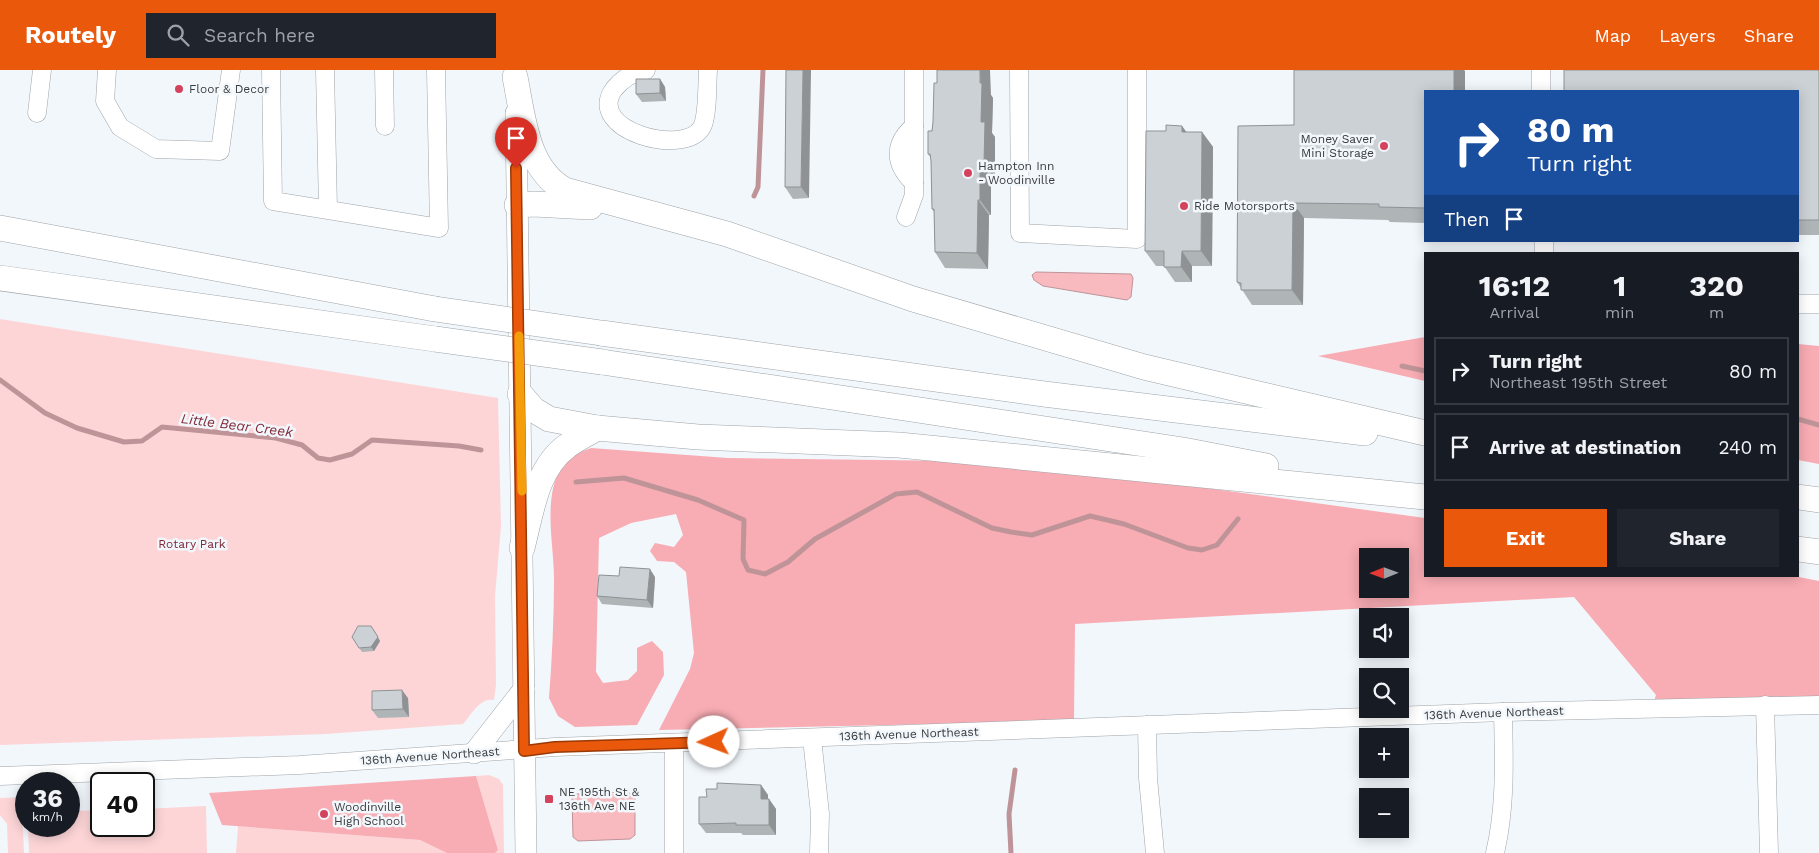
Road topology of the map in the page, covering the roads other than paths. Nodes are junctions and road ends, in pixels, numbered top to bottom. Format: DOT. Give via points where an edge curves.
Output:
graph roads {
  1 [pos="42,70"];
  2 [pos="107,70"];
  3 [pos="231,70"];
  4 [pos="271,70"];
  5 [pos="326,70"];
  6 [pos="384,70"];
  7 [pos="436,70"];
  8 [pos="646,70"];
  9 [pos="708,70"];
  10 [pos="914,70"];
  11 [pos="1019,70"];
  12 [pos="1137,70"];
  13 [pos="1541,70"];
  14 [pos="515,73"];
  15 [pos="1541,90"];
  16 [pos="37,113"];
  17 [pos="385,126"];
  18 [pos="517,205"];
  19 [pos="328,209"];
  20 [pos="659,216"];
  21 [pos="906,217"];
  22 [pos="0,228"];
  23 [pos="0,278"];
  24 [pos="1799,304"];
  25 [pos="1819,304"];
  26 [pos="520,394"];
  27 [pos="597,428"];
  28 [pos="1424,433"];
  29 [pos="1424,440"];
  30 [pos="1424,496"];
  31 [pos="1424,496"];
  32 [pos="1799,496"];
  33 [pos="1819,500"];
  34 [pos="522,548"];
  35 [pos="1799,549"];
  36 [pos="1819,552"];
  37 [pos="524,689"];
  38 [pos="1765,705"];
  39 [pos="1819,705"];
  40 [pos="1503,712"];
  41 [pos="1147,725"];
  42 [pos="812,738"];
  43 [pos="674,743"];
  44 [pos="524,751"];
  45 [pos="474,753"];
  46 [pos="0,776"];
  47 [pos="526,853"];
  48 [pos="674,853"];
  49 [pos="820,853"];
  50 [pos="1155,853"];
  51 [pos="1495,853"];
  52 [pos="1769,853"];
  1 -- 16 [label="street"];
  2 -- 3 [label="street" via="105,101 120,127 156,149 220,152"];
  4 -- 19 [label="street" via="273,201"];
  5 -- 19 [label="street"];
  6 -- 17 [label="street"];
  7 -- 19 [label="street" via="439,228"];
  8 -- 9 [label="street" via="618,84 609,102 611,112 625,130 634,135 674,140 690,138 703,125"];
  10 -- 21 [label="street" via="914,195"];
  11 -- 12 [label="street" via="1020,232 1137,239"];
  13 -- 15 [label="street"];
  14 -- 18 [label="main road"];
  14 -- 20 [label="highway" via="532,149 546,176 557,186 574,193"];
  18 -- 20 [label="highway" via="592,207"];
  18 -- 26 [label="main road"];
  20 -- 28 [label="highway" via="727,234 913,299 1144,367"];
  22 -- 29 [label="highway, bridge" via="434,309 1044,394"];
  23 -- 30 [label="highway, bridge" via="602,362 1183,450"];
  24 -- 25 [label="street"];
  26 -- 27 [label="highway" via="534,410 549,419"];
  26 -- 34 [label="main road"];
  27 -- 31 [label="highway" via="698,437 899,445"];
  27 -- 34 [label="highway" via="566,447 550,464 537,494"];
  32 -- 33 [label="highway"];
  34 -- 37 [label="main road"];
  35 -- 36 [label="highway"];
  37 -- 44 [label="main road"];
  37 -- 45 [label="main road"];
  38 -- 39 [label="street, 136th Avenue Northeast"];
  38 -- 40 [label="street, 136th Avenue Northeast"];
  38 -- 52 [label="street"];
  40 -- 41 [label="street, 136th Avenue Northeast"];
  40 -- 51 [label="street" via="1504,789"];
  41 -- 42 [label="street, 136th Avenue Northeast"];
  41 -- 50 [label="street"];
  42 -- 43 [label="street, 136th Avenue Northeast"];
  42 -- 49 [label="street" via="820,814"];
  43 -- 44 [label="street, 136th Avenue Northeast"];
  43 -- 48 [label="street"];
  44 -- 45 [label="street, 136th Avenue Northeast"];
  44 -- 47 [label="main road"];
  45 -- 46 [label="street, 136th Avenue Northeast" via="300,766"];
}
